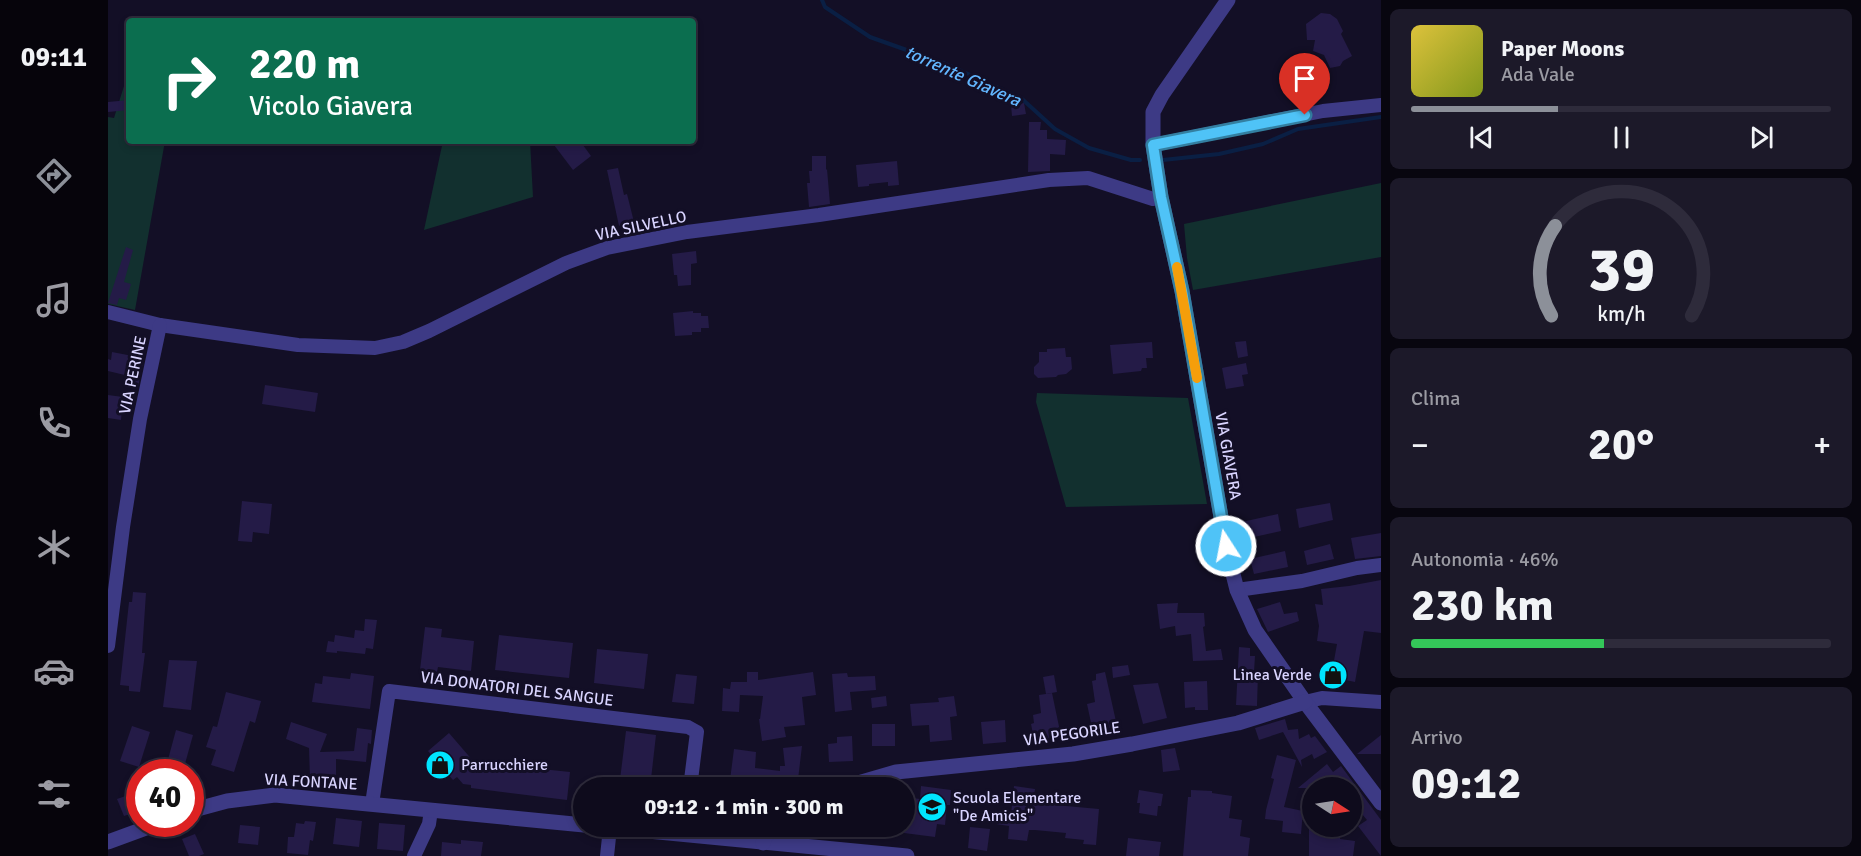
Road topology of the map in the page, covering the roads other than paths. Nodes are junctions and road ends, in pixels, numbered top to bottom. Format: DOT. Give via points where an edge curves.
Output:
graph roads {
  1 [pos="1228,0"];
  2 [pos="1381,105"];
  3 [pos="1153,145"];
  4 [pos="1161,197"];
  5 [pos="108,312"];
  6 [pos="160,325"];
  7 [pos="1381,565"];
  8 [pos="1237,590"];
  9 [pos="108,646"];
  10 [pos="1305,702"];
  11 [pos="1381,702"];
  12 [pos="691,777"];
  13 [pos="879,777"];
  14 [pos="1381,803"];
  15 [pos="372,804"];
  16 [pos="204,807"];
  17 [pos="431,810"];
  18 [pos="573,824"];
  19 [pos="126,835"];
  20 [pos="604,837"];
  21 [pos="715,837"];
  22 [pos="108,842"];
  23 [pos="771,848"];
  24 [pos="414,856"];
  25 [pos="607,856"];
  26 [pos="907,856"];
  1 -- 3 [label="street" via="1153,112"];
  2 -- 3 [label="street" via="1323,111"];
  3 -- 4 [label="street, VIA GIAVERA"];
  4 -- 6 [label="street, VIA SILVELLO" via="1088,178 1049,180 687,232 607,248 566,263 420,335 375,348 298,345"];
  4 -- 8 [label="street, VIA GIAVERA"];
  5 -- 6 [label="street, VIA SILVELLO"];
  6 -- 9 [label="street, VIA PERINE" via="140,419"];
  7 -- 8 [label="street" via="1302,582"];
  8 -- 10 [label="street, VIA GIAVERA" via="1255,630"];
  10 -- 11 [label="street" via="1322,698"];
  10 -- 13 [label="street, VIA PEGORILE" via="1238,723 1132,744"];
  10 -- 14 [label="street, VIA GIAVERA"];
  12 -- 15 [label="street, VIA DONATORI DEL SANGUE" via="697,732 688,727 390,691"];
  15 -- 16 [label="street, VIA FONTANE" via="275,795"];
  15 -- 17 [label="street, VIA FONTANE"];
  17 -- 18 [label="street, VIA FONTANE"];
  17 -- 24 [label="street"];
  19 -- 22 [label="street"];
  20 -- 25 [label="street"];
  21 -- 23 [label="street"];
  23 -- 26 [label="street"];
}
